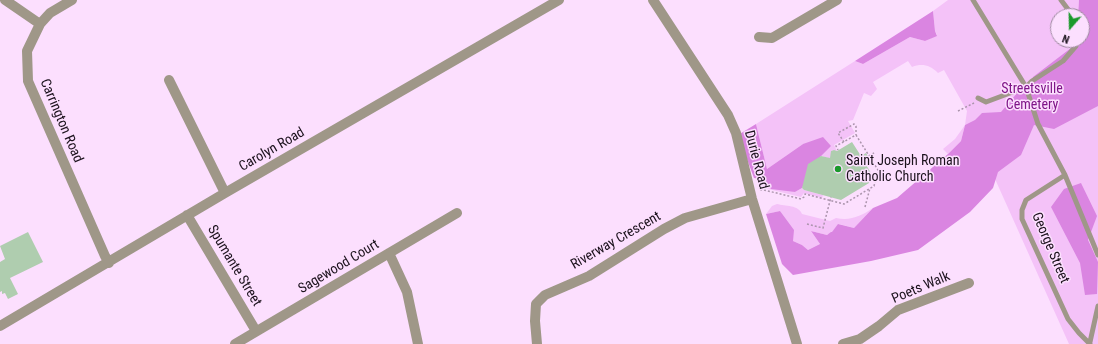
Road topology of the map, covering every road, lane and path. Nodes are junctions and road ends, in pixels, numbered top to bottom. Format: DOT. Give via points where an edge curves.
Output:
graph roads {
  1 [pos="5,0"];
  2 [pos="72,0"];
  3 [pos="560,0"];
  4 [pos="653,0"];
  5 [pos="837,0"];
  6 [pos="973,0"];
  7 [pos="1060,0"];
  8 [pos="1066,8"];
  9 [pos="40,24"];
  10 [pos="759,37"];
  11 [pos="1074,48"];
  12 [pos="169,80"];
  13 [pos="1026,87"];
  14 [pos="978,98"];
  15 [pos="971,104"];
  16 [pos="958,111"];
  17 [pos="856,135"];
  18 [pos="844,142"];
  19 [pos="838,150"];
  20 [pos="874,153"];
  21 [pos="869,156"];
  22 [pos="1065,175"];
  23 [pos="870,188"];
  24 [pos="225,193"];
  25 [pos="751,196"];
  26 [pos="831,197"];
  27 [pos="830,201"];
  28 [pos="866,207"];
  29 [pos="456,213"];
  30 [pos="188,215"];
  31 [pos="807,224"];
  32 [pos="389,253"];
  33 [pos="1098,255"];
  34 [pos="109,263"];
  35 [pos="969,283"];
  36 [pos="1098,306"];
  37 [pos="0,326"];
  38 [pos="256,332"];
  39 [pos="1090,343"];
  40 [pos="235,344"];
  41 [pos="418,344"];
  42 [pos="537,344"];
  43 [pos="797,344"];
  44 [pos="843,344"];
  1 -- 9 [label="street"];
  2 -- 9 [label="street, Carrington Road" via="50,13"];
  3 -- 24 [label="street, Carolyn Road"];
  4 -- 25 [label="street, Durie Road" via="728,115 736,133"];
  5 -- 10 [label="street" via="772,38"];
  6 -- 13 [label="lane"];
  7 -- 8 [label="lane"];
  9 -- 34 [label="street, Carrington Road" via="27,51 28,81"];
  11 -- 13 [label="lane" via="1063,61"];
  12 -- 24 [label="street"];
  13 -- 14 [label="lane" via="986,102"];
  13 -- 22 [label="lane" via="1038,124"];
  15 -- 16 [label="path"];
  17 -- 18 [label="path"];
  17 -- 18 [label="path" via="854,124 838,133"];
  17 -- 21 [label="path"];
  18 -- 19 [label="path" via="836,146"];
  20 -- 21 [label="path"];
  21 -- 23 [label="path" via="878,170 874,186"];
  22 -- 33 [label="lane"];
  22 -- 39 [label="lane, George Street" via="1026,200 1022,219 1068,319 1078,333"];
  23 -- 27 [label="path" via="844,204"];
  23 -- 28 [label="path"];
  24 -- 30 [label="street, Carolyn Road"];
  25 -- 27 [label="path" via="764,190 801,199 805,194"];
  25 -- 42 [label="street, Riverway Crescent" via="685,218 589,276 545,295 536,304"];
  25 -- 43 [label="street, Durie Road"];
  26 -- 27 [label="path"];
  27 -- 31 [label="path" via="823,228"];
  29 -- 32 [label="street, Sagewood Court"];
  30 -- 34 [label="street, Carolyn Road"];
  30 -- 38 [label="street, Spumante Street"];
  32 -- 38 [label="street, Sagewood Court"];
  32 -- 41 [label="street" via="407,292"];
  34 -- 37 [label="street, Carolyn Road"];
  35 -- 44 [label="street, Poets Walk" via="898,310 860,338"];
  36 -- 39 [label="lane, George Street"];
  38 -- 40 [label="street, Sagewood Court"];
}
